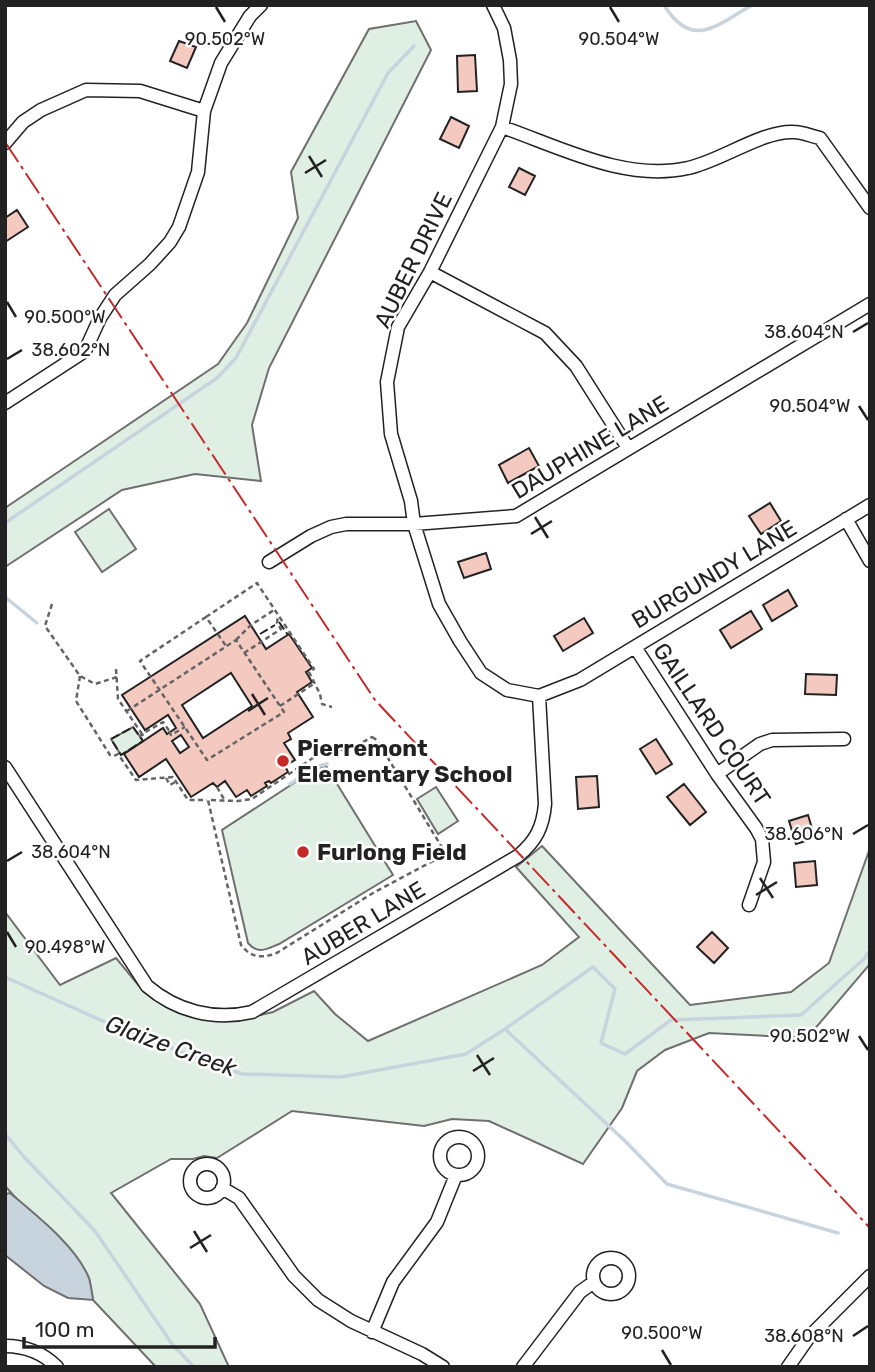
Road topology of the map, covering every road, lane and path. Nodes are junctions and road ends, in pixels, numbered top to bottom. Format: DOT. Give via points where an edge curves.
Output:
graph roads {
  1 [pos="261,5"];
  2 [pos="493,5"];
  3 [pos="204,111"];
  4 [pos="502,127"];
  5 [pos="5,144"];
  6 [pos="870,208"];
  7 [pos="430,272"];
  8 [pos="870,304"];
  9 [pos="5,403"];
  10 [pos="628,448"];
  11 [pos="870,505"];
  12 [pos="846,519"];
  13 [pos="414,524"];
  14 [pos="870,561"];
  15 [pos="269,562"];
  16 [pos="51,604"];
  17 [pos="274,610"];
  18 [pos="278,616"];
  19 [pos="206,617"];
  20 [pos="236,640"];
  21 [pos="226,646"];
  22 [pos="635,646"];
  23 [pos="244,653"];
  24 [pos="116,669"];
  25 [pos="80,676"];
  26 [pos="117,677"];
  27 [pos="315,683"];
  28 [pos="159,689"];
  29 [pos="539,696"];
  30 [pos="280,706"];
  31 [pos="332,707"];
  32 [pos="127,711"];
  33 [pos="185,727"];
  34 [pos="141,735"];
  35 [pos="146,739"];
  36 [pos="844,739"];
  37 [pos="5,767"];
  38 [pos="717,774"];
  39 [pos="217,787"];
  40 [pos="208,800"];
  41 [pos="225,801"];
  42 [pos="749,905"];
  43 [pos="456,1175"];
  44 [pos="222,1188"];
  45 [pos="870,1276"];
  46 [pos="594,1282"];
  47 [pos="372,1332"];
  48 [pos="5,1346"];
  49 [pos="57,1367"];
  50 [pos="443,1367"];
  51 [pos="523,1367"];
  52 [pos="788,1367"];
  1 -- 3 [label="street" via="221,64"];
  2 -- 4 [label="street, AUBER DRIVE" via="504,28 510,60 511,84"];
  3 -- 5 [label="street" via="140,92 86,90 41,110 23,122"];
  3 -- 9 [label="street" via="198,172 170,242 115,295 85,351"];
  4 -- 6 [label="street" via="607,164 649,172 689,168 793,132 820,138"];
  4 -- 7 [label="street, AUBER DRIVE"];
  7 -- 10 [label="street" via="545,333 576,366"];
  7 -- 13 [label="street, AUBER DRIVE" via="398,327 387,382 391,433"];
  8 -- 10 [label="street, DAUPHINE LANE"];
  10 -- 13 [label="street, DAUPHINE LANE" via="516,516"];
  11 -- 12 [label="street, BURGUNDY LANE"];
  12 -- 14 [label="street"];
  12 -- 22 [label="street, BURGUNDY LANE"];
  13 -- 15 [label="street, DAUPHINE LANE" via="331,527"];
  13 -- 29 [label="street, AUBER DRIVE" via="439,604 481,673 507,690"];
  16 -- 25 [label="path" via="45,626"];
  17 -- 18 [label="path"];
  17 -- 19 [label="path" via="257,583"];
  17 -- 20 [label="path"];
  18 -- 23 [label="path" via="281,629"];
  18 -- 27 [label="path" via="314,669 309,672"];
  19 -- 21 [label="path"];
  19 -- 28 [label="path" via="140,661"];
  20 -- 21 [label="path"];
  20 -- 23 [label="path"];
  21 -- 28 [label="path"];
  22 -- 29 [label="street, BURGUNDY LANE" via="580,680"];
  22 -- 38 [label="street, GAILLARD COURT"];
  23 -- 30 [label="path"];
  24 -- 26 [label="path"];
  25 -- 26 [label="path" via="95,684"];
  25 -- 40 [label="path" via="79,710 110,755 119,753 136,780 173,778 188,800"];
  26 -- 32 [label="path" via="118,699"];
  27 -- 30 [label="path"];
  27 -- 31 [label="path" via="322,704"];
  28 -- 32 [label="path"];
  28 -- 33 [label="path"];
  29 -- 37 [label="street, AUBER LANE" via="545,804 543,822 529,846 245,1014 200,1013 170,1003 147,986"];
  30 -- 33 [label="path" via="284,712 207,760"];
  32 -- 34 [label="path"];
  33 -- 34 [label="path" via="172,736 163,722"];
  34 -- 35 [label="path"];
  36 -- 38 [label="street" via="772,740"];
  38 -- 42 [label="street, GAILLARD COURT" via="762,839 764,862"];
  39 -- 41 [label="path"];
  40 -- 41 [label="path"];
  40 -- 41 [label="path" via="242,945 257,957 275,954 446,854 375,737 345,750 329,747 252,799"];
  43 -- 47 [label="street" via="437,1222 393,1282"];
  44 -- 47 [label="street" via="239,1198 294,1276 318,1300"];
  45 -- 52 [label="street" via="809,1338"];
  46 -- 51 [label="street" via="580,1292"];
  47 -- 50 [label="street"];
  48 -- 49 [label="street" via="40,1353"];
}
